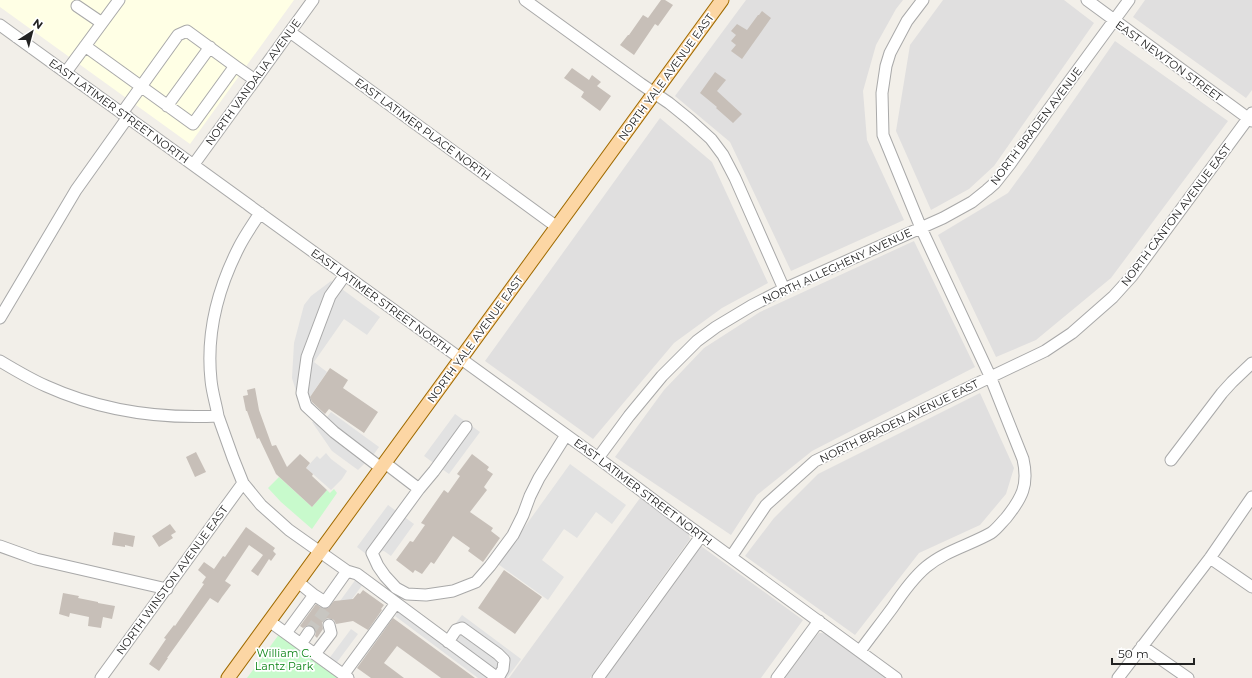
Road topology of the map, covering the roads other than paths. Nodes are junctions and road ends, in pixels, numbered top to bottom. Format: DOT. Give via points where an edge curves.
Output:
graph roads {
  1 [pos="119,0"];
  2 [pos="313,0"];
  3 [pos="525,0"];
  4 [pos="722,0"];
  5 [pos="923,0"];
  6 [pos="1087,0"];
  7 [pos="1129,0"];
  8 [pos="77,6"];
  9 [pos="1115,20"];
  10 [pos="102,24"];
  11 [pos="0,25"];
  12 [pos="290,32"];
  13 [pos="85,46"];
  14 [pos="210,47"];
  15 [pos="235,66"];
  16 [pos="66,72"];
  17 [pos="255,80"];
  18 [pos="141,86"];
  19 [pos="655,93"];
  20 [pos="167,106"];
  21 [pos="125,115"];
  22 [pos="1251,118"];
  23 [pos="194,164"];
  24 [pos="260,213"];
  25 [pos="557,227"];
  26 [pos="921,228"];
  27 [pos="345,274"];
  28 [pos="784,289"];
  29 [pos="0,318"];
  30 [pos="461,359"];
  31 [pos="0,361"];
  32 [pos="1252,363"];
  33 [pos="990,376"];
  34 [pos="218,416"];
  35 [pos="466,427"];
  36 [pos="566,435"];
  37 [pos="598,458"];
  38 [pos="1171,460"];
  39 [pos="383,465"];
  40 [pos="243,483"];
  41 [pos="419,489"];
  42 [pos="1252,497"];
  43 [pos="701,536"];
  44 [pos="0,546"];
  45 [pos="319,552"];
  46 [pos="731,557"];
  47 [pos="1210,558"];
  48 [pos="347,571"];
  49 [pos="298,582"];
  50 [pos="1252,587"];
  51 [pos="167,589"];
  52 [pos="314,595"];
  53 [pos="396,602"];
  54 [pos="269,621"];
  55 [pos="819,621"];
  56 [pos="330,625"];
  57 [pos="309,632"];
  58 [pos="286,633"];
  59 [pos="448,642"];
  60 [pos="301,644"];
  61 [pos="1142,646"];
  62 [pos="860,651"];
  63 [pos="315,654"];
  64 [pos="346,676"];
  65 [pos="101,678"];
  66 [pos="228,678"];
  67 [pos="497,678"];
  68 [pos="598,678"];
  69 [pos="777,678"];
  70 [pos="896,678"];
  71 [pos="1118,678"];
  72 [pos="1188,678"];
  1 -- 10 [label="street"];
  2 -- 12 [label="street, NORTH VANDALIA AVENUE"];
  3 -- 19 [label="street"];
  4 -- 19 [label="main road, NORTH YALE AVENUE EAST"];
  5 -- 26 [label="street, NORTH ALLEGHENY AVENUE" via="907,21 890,53 882,93 883,135"];
  6 -- 9 [label="street, EAST NEWTON STREET"];
  7 -- 9 [label="street, NORTH BRADEN AVENUE"];
  8 -- 10 [label="street"];
  9 -- 22 [label="street, EAST NEWTON STREET"];
  9 -- 26 [label="street, NORTH BRADEN AVENUE" via="995,183 967,205"];
  10 -- 13 [label="street"];
  11 -- 16 [label="street, EAST LATIMER STREET NORTH"];
  12 -- 17 [label="street, NORTH VANDALIA AVENUE"];
  12 -- 25 [label="street, EAST LATIMER PLACE NORTH"];
  13 -- 16 [label="street"];
  13 -- 18 [label="street"];
  14 -- 15 [label="street"];
  14 -- 18 [label="street" via="187,31 178,35"];
  14 -- 20 [label="street"];
  15 -- 17 [label="street"];
  15 -- 20 [label="street" via="193,124"];
  16 -- 21 [label="street, EAST LATIMER STREET NORTH"];
  17 -- 23 [label="street, NORTH VANDALIA AVENUE"];
  18 -- 20 [label="street"];
  18 -- 21 [label="street"];
  19 -- 25 [label="main road, NORTH YALE AVENUE EAST"];
  19 -- 28 [label="street" via="711,139 722,155"];
  21 -- 23 [label="street, EAST LATIMER STREET NORTH"];
  21 -- 29 [label="street" via="76,190"];
  22 -- 33 [label="street, NORTH CANTON AVENUE EAST" via="1132,276 1113,297 1072,333 1045,350"];
  23 -- 24 [label="street, EAST LATIMER STREET NORTH"];
  24 -- 27 [label="street, EAST LATIMER STREET NORTH"];
  24 -- 34 [label="street" via="229,269 213,321 210,345 211,380"];
  25 -- 30 [label="main road, NORTH YALE AVENUE EAST"];
  26 -- 28 [label="street, NORTH ALLEGHENY AVENUE"];
  26 -- 33 [label="street"];
  27 -- 30 [label="street, EAST LATIMER STREET NORTH"];
  27 -- 39 [label="street" via="330,296 307,357 302,393 306,406 334,432"];
  28 -- 37 [label="street, NORTH ALLEGHENY AVENUE" via="751,306 697,341 662,376"];
  30 -- 36 [label="street, EAST LATIMER STREET NORTH"];
  30 -- 39 [label="main road, NORTH YALE AVENUE EAST"];
  31 -- 34 [label="street" via="45,386 113,408 147,414"];
  32 -- 38 [label="street" via="1222,393"];
  33 -- 46 [label="street, NORTH BRADEN AVENUE EAST" via="815,461 766,505"];
  33 -- 62 [label="street" via="1023,459 1025,478 1022,496 992,532 943,555 912,580"];
  34 -- 40 [label="street"];
  35 -- 41 [label="street"];
  36 -- 37 [label="street, EAST LATIMER STREET NORTH"];
  36 -- 41 [label="street" via="539,478 513,535 476,582 453,592 407,594 396,588 385,576 372,553"];
  37 -- 43 [label="street, EAST LATIMER STREET NORTH"];
  39 -- 41 [label="street"];
  39 -- 45 [label="main road, NORTH YALE AVENUE EAST"];
  40 -- 45 [label="street" via="261,505"];
  40 -- 51 [label="street, NORTH WINSTON AVENUE EAST"];
  42 -- 47 [label="street"];
  43 -- 46 [label="street, EAST LATIMER STREET NORTH"];
  43 -- 68 [label="street"];
  44 -- 51 [label="street" via="36,559"];
  45 -- 48 [label="street"];
  45 -- 49 [label="main road, NORTH YALE AVENUE EAST"];
  46 -- 55 [label="street, EAST LATIMER STREET NORTH"];
  47 -- 50 [label="street"];
  47 -- 61 [label="street"];
  48 -- 52 [label="street" via="325,602"];
  48 -- 53 [label="street" via="357,574"];
  49 -- 52 [label="street"];
  49 -- 54 [label="main road, NORTH YALE AVENUE EAST"];
  51 -- 65 [label="street, NORTH WINSTON AVENUE EAST"];
  52 -- 58 [label="street"];
  53 -- 59 [label="street"];
  53 -- 64 [label="street"];
  54 -- 58 [label="street"];
  54 -- 66 [label="main road, NORTH YALE AVENUE EAST"];
  55 -- 62 [label="street, EAST LATIMER STREET NORTH"];
  55 -- 69 [label="street"];
  56 -- 63 [label="street" via="331,633"];
  57 -- 60 [label="street"];
  58 -- 60 [label="street"];
  59 -- 67 [label="street"];
  59 -- 67 [label="street" via="456,630 462,628 498,654 504,660 503,670"];
  60 -- 63 [label="street"];
  61 -- 71 [label="street"];
  61 -- 72 [label="street"];
  62 -- 70 [label="street, EAST LATIMER STREET NORTH"];
  63 -- 64 [label="street"];
}
